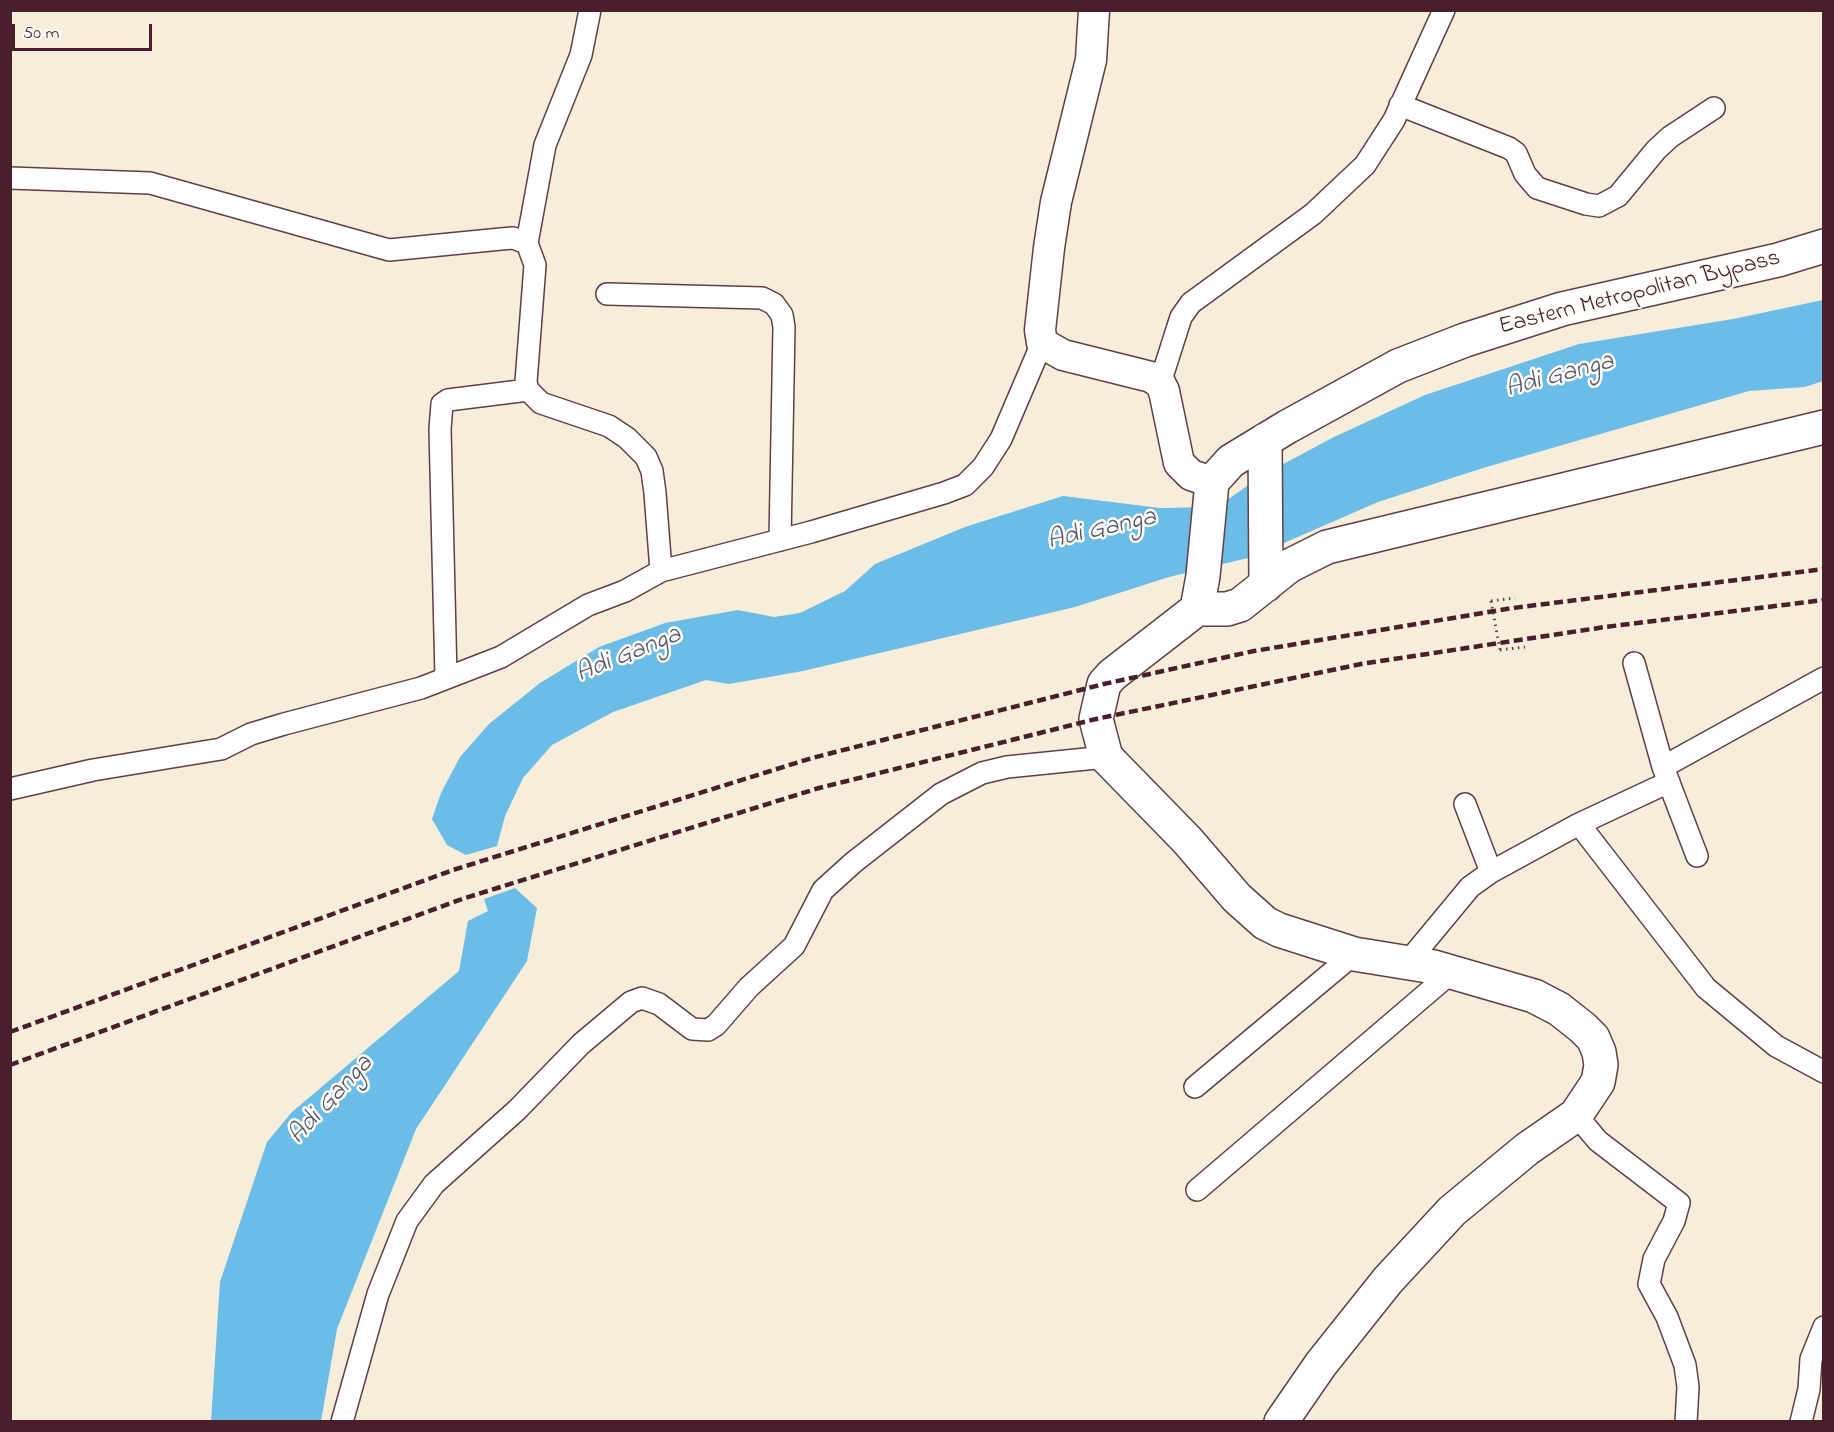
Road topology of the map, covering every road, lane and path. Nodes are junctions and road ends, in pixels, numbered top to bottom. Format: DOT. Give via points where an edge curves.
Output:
graph roads {
  1 [pos="590,10"];
  2 [pos="1094,10"];
  3 [pos="1444,10"];
  4 [pos="1400,105"];
  5 [pos="1714,108"];
  6 [pos="10,178"];
  7 [pos="527,243"];
  8 [pos="1824,246"];
  9 [pos="607,294"];
  10 [pos="1042,343"];
  11 [pos="1160,383"];
  12 [pos="528,390"];
  13 [pos="1824,427"];
  14 [pos="1265,456"];
  15 [pos="1212,491"];
  16 [pos="780,540"];
  17 [pos="661,571"];
  18 [pos="1266,577"];
  19 [pos="1515,598"];
  20 [pos="1197,609"];
  21 [pos="1524,646"];
  22 [pos="1634,663"];
  23 [pos="446,677"];
  24 [pos="1824,678"];
  25 [pos="1107,757"];
  26 [pos="1666,774"];
  27 [pos="10,789"];
  28 [pos="1465,804"];
  29 [pos="1579,824"];
  30 [pos="1697,856"];
  31 [pos="1491,872"];
  32 [pos="1354,954"];
  33 [pos="1407,963"];
  34 [pos="1452,972"];
  35 [pos="1824,1072"];
  36 [pos="1195,1087"];
  37 [pos="1576,1114"];
  38 [pos="1197,1190"];
  39 [pos="1824,1327"];
  40 [pos="1807,1420"];
  41 [pos="342,1422"];
  42 [pos="1281,1422"];
  43 [pos="1686,1422"];
  1 -- 7 [label="street" via="581,55 545,145"];
  2 -- 10 [label="main road" via="1091,60 1056,202 1040,330"];
  3 -- 4 [label="street"];
  4 -- 5 [label="street" via="1509,148 1537,188 1599,206 1618,196 1670,137"];
  4 -- 11 [label="street" via="1380,145 1343,187 1191,303 1181,317"];
  6 -- 7 [label="street" via="150,183 389,250 513,238"];
  7 -- 12 [label="street" via="535,265"];
  8 -- 14 [label="main road, Eastern Metropolitan Bypass" via="1643,293 1562,309 1465,340 1398,366"];
  9 -- 16 [label="street" via="762,298 774,304 782,315"];
  10 -- 11 [label="main road" via="1063,355 1151,377"];
  10 -- 16 [label="street" via="1000,439 983,467 965,485"];
  11 -- 15 [label="main road" via="1179,463"];
  12 -- 17 [label="street" via="541,403 609,426 646,457 655,493"];
  12 -- 23 [label="street" via="442,404"];
  13 -- 18 [label="main road" via="1327,547"];
  14 -- 15 [label="main road, Eastern Metropolitan Bypass" via="1231,461"];
  14 -- 18 [label="main road"];
  15 -- 20 [label="main road"];
  16 -- 17 [label="street"];
  17 -- 23 [label="street" via="588,605 501,657"];
  18 -- 20 [label="main road" via="1240,605"];
  19 -- 21 [label="path, bridge" via="1491,601 1500,650"];
  20 -- 25 [label="main road" via="1107,680 1096,719"];
  22 -- 26 [label="street"];
  23 -- 27 [label="street" via="421,688 251,734 221,749 93,770"];
  24 -- 26 [label="street"];
  25 -- 32 [label="main road" via="1237,898 1265,922"];
  25 -- 41 [label="street" via="1007,767 963,781 941,794 823,890 794,946 749,987 716,1026 692,1029 659,1004 642,998 631,1002 581,1044 517,1110 435,1184 407,1221 378,1294"];
  26 -- 29 [label="street"];
  26 -- 30 [label="street"];
  28 -- 31 [label="street"];
  29 -- 31 [label="street"];
  29 -- 35 [label="street" via="1706,988 1776,1046"];
  31 -- 33 [label="street" via="1453,904"];
  32 -- 33 [label="main road"];
  32 -- 36 [label="street"];
  33 -- 34 [label="main road"];
  34 -- 37 [label="main road" via="1534,996 1559,1009 1593,1038 1601,1065 1598,1082"];
  34 -- 38 [label="street"];
  37 -- 42 [label="main road" via="1452,1211 1388,1280"];
  37 -- 43 [label="street" via="1598,1141 1679,1203 1674,1221 1653,1258 1649,1284 1667,1317 1685,1365"];
  39 -- 40 [label="street" via="1811,1359"];
}
